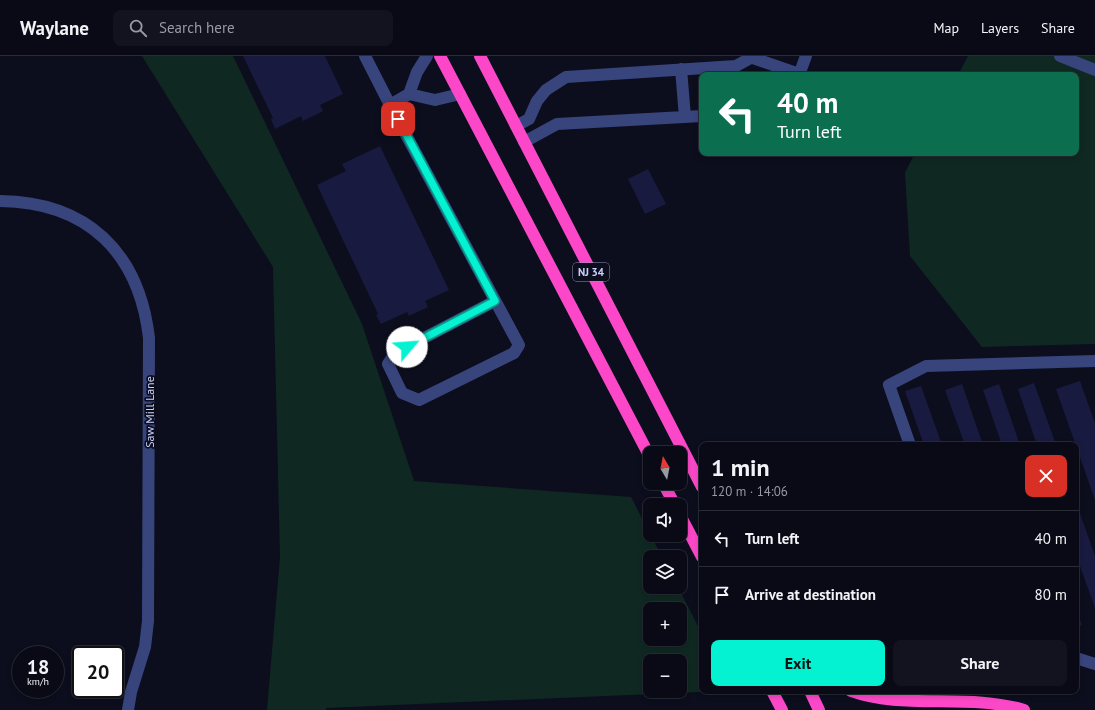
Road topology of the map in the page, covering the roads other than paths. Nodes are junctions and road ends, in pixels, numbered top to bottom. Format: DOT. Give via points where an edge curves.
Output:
graph roads {
  1 [pos="365,56"];
  2 [pos="427,56"];
  3 [pos="440,56"];
  4 [pos="480,56"];
  5 [pos="806,56"];
  6 [pos="1060,56"];
  7 [pos="753,57"];
  8 [pos="680,70"];
  9 [pos="1095,70"];
  10 [pos="794,72"];
  11 [pos="800,72"];
  12 [pos="409,94"];
  13 [pos="460,94"];
  14 [pos="390,105"];
  15 [pos="699,116"];
  16 [pos="685,117"];
  17 [pos="516,126"];
  18 [pos="524,142"];
  19 [pos="0,201"];
  20 [pos="495,301"];
  21 [pos="1095,362"];
  22 [pos="909,442"];
  23 [pos="644,446"];
  24 [pos="699,481"];
  25 [pos="687,528"];
  26 [pos="699,551"];
  27 [pos="1079,659"];
  28 [pos="1095,664"];
  29 [pos="774,694"];
  30 [pos="811,694"];
  31 [pos="858,694"];
  32 [pos="892,694"];
  33 [pos="895,703"];
  34 [pos="128,710"];
  35 [pos="782,710"];
  36 [pos="819,710"];
  37 [pos="1024,710"];
  1 -- 14 [label="street"];
  2 -- 12 [label="street" via="417,72"];
  3 -- 13 [label="highway, NJ 34"];
  4 -- 17 [label="highway, NJ 34"];
  5 -- 11 [label="street"];
  6 -- 9 [label="street"];
  7 -- 8 [label="street" via="736,66"];
  7 -- 10 [label="street"];
  8 -- 16 [label="street"];
  8 -- 17 [label="street" via="566,77 546,90 529,119"];
  12 -- 13 [label="street" via="435,100"];
  12 -- 14 [label="street"];
  13 -- 23 [label="highway, NJ 34"];
  14 -- 20 [label="street"];
  15 -- 16 [label="street"];
  16 -- 18 [label="street" via="558,124"];
  17 -- 18 [label="highway, NJ 34"];
  18 -- 24 [label="highway, NJ 34"];
  19 -- 34 [label="street, Saw Mill Lane" via="17,201 61,211 99,234 126,264 139,290 146,313 149,338 148,621 145,647"];
  20 -- 20 [label="street" via="520,345 514,353 419,400 402,393 388,364 395,353"];
  21 -- 22 [label="street" via="926,366 889,385"];
  25 -- 26 [label="highway"];
  27 -- 28 [label="street"];
  29 -- 35 [label="highway"];
  30 -- 36 [label="highway"];
  31 -- 33 [label="highway" via="873,700"];
  32 -- 33 [label="street"];
  33 -- 37 [label="highway" via="988,704"];
}
